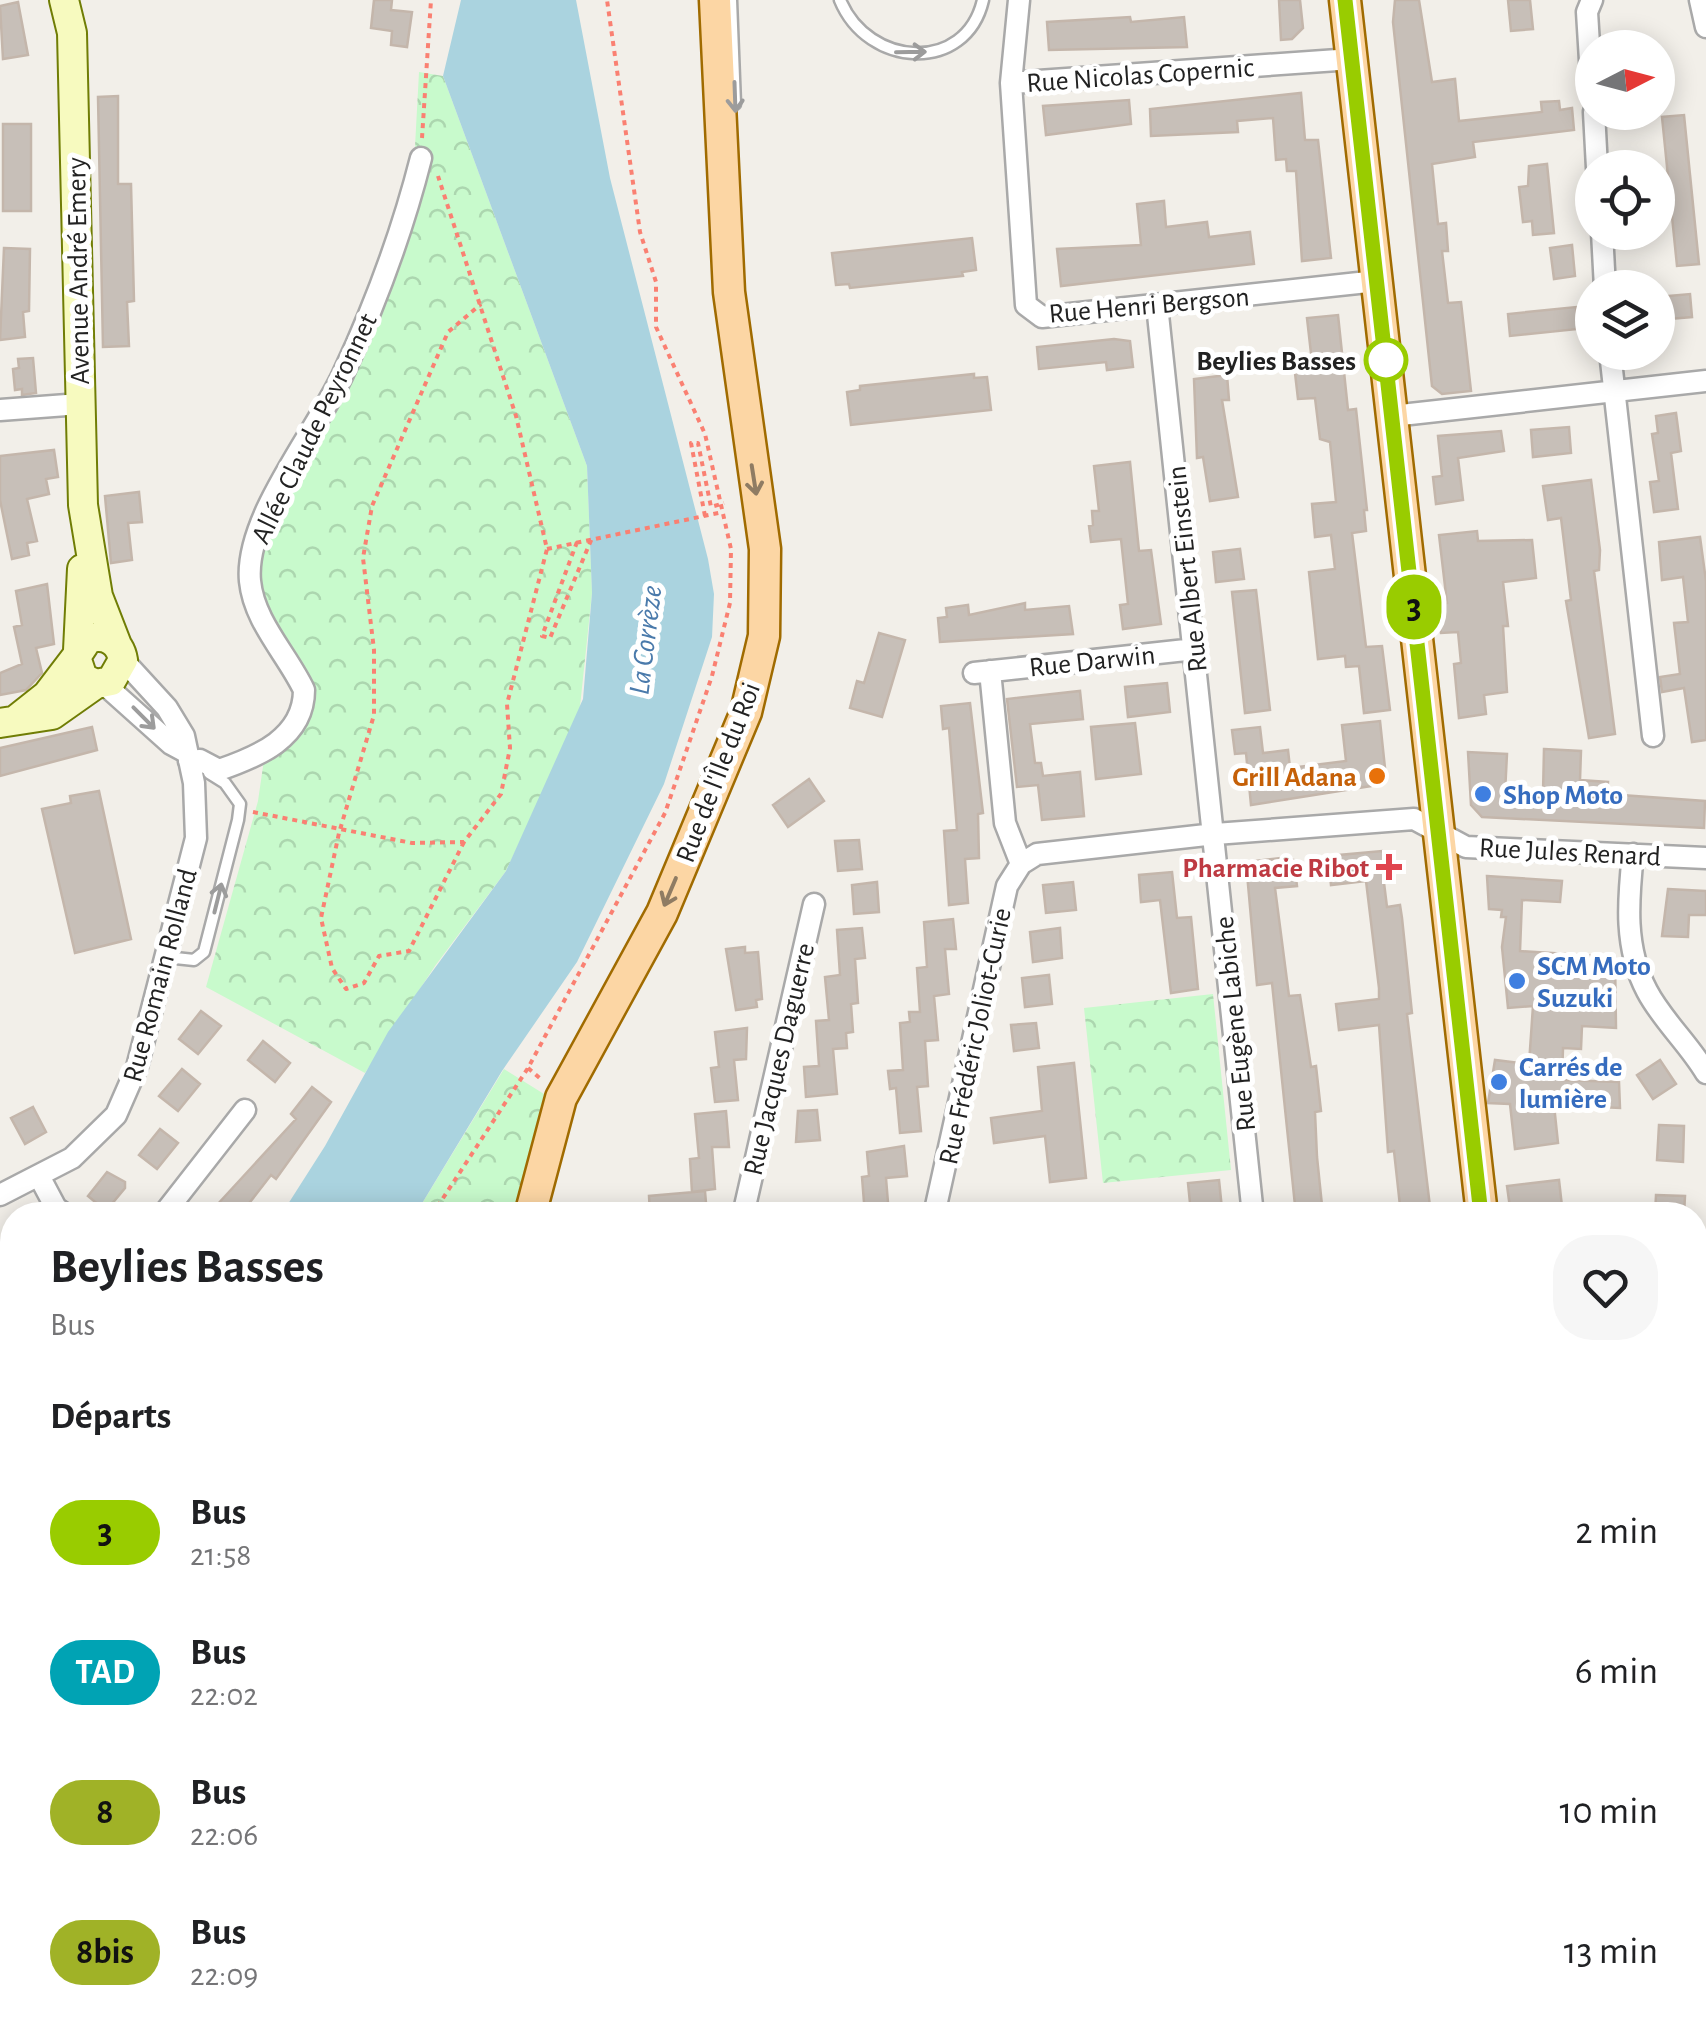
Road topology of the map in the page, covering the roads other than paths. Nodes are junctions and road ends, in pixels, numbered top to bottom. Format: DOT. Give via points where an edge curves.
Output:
graph roads {
  1 [pos="64,0"];
  2 [pos="716,0"];
  3 [pos="730,0"];
  4 [pos="840,0"];
  5 [pos="983,0"];
  6 [pos="1019,0"];
  7 [pos="1345,0"];
  8 [pos="1700,0"];
  9 [pos="1706,27"];
  10 [pos="1352,58"];
  11 [pos="1011,84"];
  12 [pos="736,116"];
  13 [pos="421,158"];
  14 [pos="742,270"];
  15 [pos="1377,281"];
  16 [pos="1157,305"];
  17 [pos="1611,370"];
  18 [pos="1706,381"];
  19 [pos="1612,391"];
  20 [pos="80,404"];
  21 [pos="0,410"];
  22 [pos="1392,416"];
  23 [pos="747,438"];
  24 [pos="86,543"];
  25 [pos="1194,649"];
  26 [pos="77,653"];
  27 [pos="120,653"];
  28 [pos="100,684"];
  29 [pos="8,721"];
  30 [pos="1653,736"];
  31 [pos="187,756"];
  32 [pos="1438,832"];
  33 [pos="1215,834"];
  34 [pos="1634,854"];
  35 [pos="1706,858"];
  36 [pos="1021,864"];
  37 [pos="814,904"];
  38 [pos="166,958"];
  39 [pos="1706,1073"];
  40 [pos="245,1110"];
  41 [pos="39,1176"];
  42 [pos="0,1195"];
  43 [pos="52,1202"];
  44 [pos="174,1202"];
  45 [pos="533,1202"];
  46 [pos="746,1202"];
  47 [pos="937,1202"];
  48 [pos="1252,1202"];
  49 [pos="1481,1202"];
  1 -- 20 [label="street, Avenue André Emery" via="73,50"];
  2 -- 23 [label="main road, Rue de l'Île du Roi" via="729,292"];
  3 -- 12 [label="lane, one-way"];
  4 -- 5 [label="lane, one-way" via="849,22 870,42 924,54 970,28"];
  6 -- 11 [label="street, Rue Nicolas Copernic"];
  7 -- 10 [label="main road"];
  8 -- 9 [label="street"];
  10 -- 11 [label="street, Rue Nicolas Copernic"];
  10 -- 15 [label="main road"];
  11 -- 16 [label="street, Rue Henri Bergson" via="1026,305 1042,317"];
  13 -- 31 [label="street, Allée Claude Peyronnet" via="403,230 370,314 250,556 255,606 304,690 300,713 265,752 219,770"];
  14 -- 23 [label="lane"];
  15 -- 16 [label="street, Rue Henri Bergson"];
  15 -- 22 [label="main road"];
  16 -- 25 [label="street, Rue Albert Einstein"];
  17 -- 19 [label="street"];
  18 -- 19 [label="street"];
  19 -- 22 [label="street"];
  19 -- 30 [label="street"];
  20 -- 21 [label="street"];
  20 -- 24 [label="street, Avenue André Emery"];
  22 -- 32 [label="main road"];
  23 -- 45 [label="main road, Rue de l'Île du Roi, one-way" via="766,590 764,636 746,712 662,912 561,1098"];
  24 -- 26 [label="street, Avenue André Emery"];
  24 -- 27 [label="street, Avenue André Emery"];
  25 -- 33 [label="street, Rue Albert Einstein"];
  25 -- 36 [label="street, Rue Darwin" via="982,672 1005,823"];
  26 -- 27 [label="street" via="95,637"];
  26 -- 28 [label="street" via="83,678"];
  26 -- 29 [label="street" via="48,695"];
  27 -- 28 [label="street" via="118,675"];
  27 -- 31 [label="street, Rue Romain Rolland" via="178,723"];
  28 -- 29 [label="street" via="52,715"];
  28 -- 31 [label="street, one-way"];
  31 -- 38 [label="street, Rue Romain Rolland" via="196,838"];
  38 -- 31 [label="lane, one-way" via="194,960 204,952 240,804 225,783"];
  32 -- 33 [label="street" via="1414,819"];
  32 -- 34 [label="street, Rue Jules Renard" via="1466,847"];
  32 -- 49 [label="main road"];
  33 -- 36 [label="street" via="1036,854"];
  33 -- 48 [label="street, Rue Eugène Labiche"];
  34 -- 35 [label="street, Rue Jules Renard"];
  34 -- 39 [label="street" via="1633,958 1648,993"];
  36 -- 47 [label="street, Rue Frédéric Joliot-Curie" via="1007,886"];
  37 -- 46 [label="street, Rue Jacques Daguerre"];
  38 -- 41 [label="street, Rue Romain Rolland" via="137,1068 116,1115 81,1151"];
  40 -- 44 [label="street"];
  41 -- 42 [label="street, Rue Romain Rolland"];
  41 -- 43 [label="street"];
}
